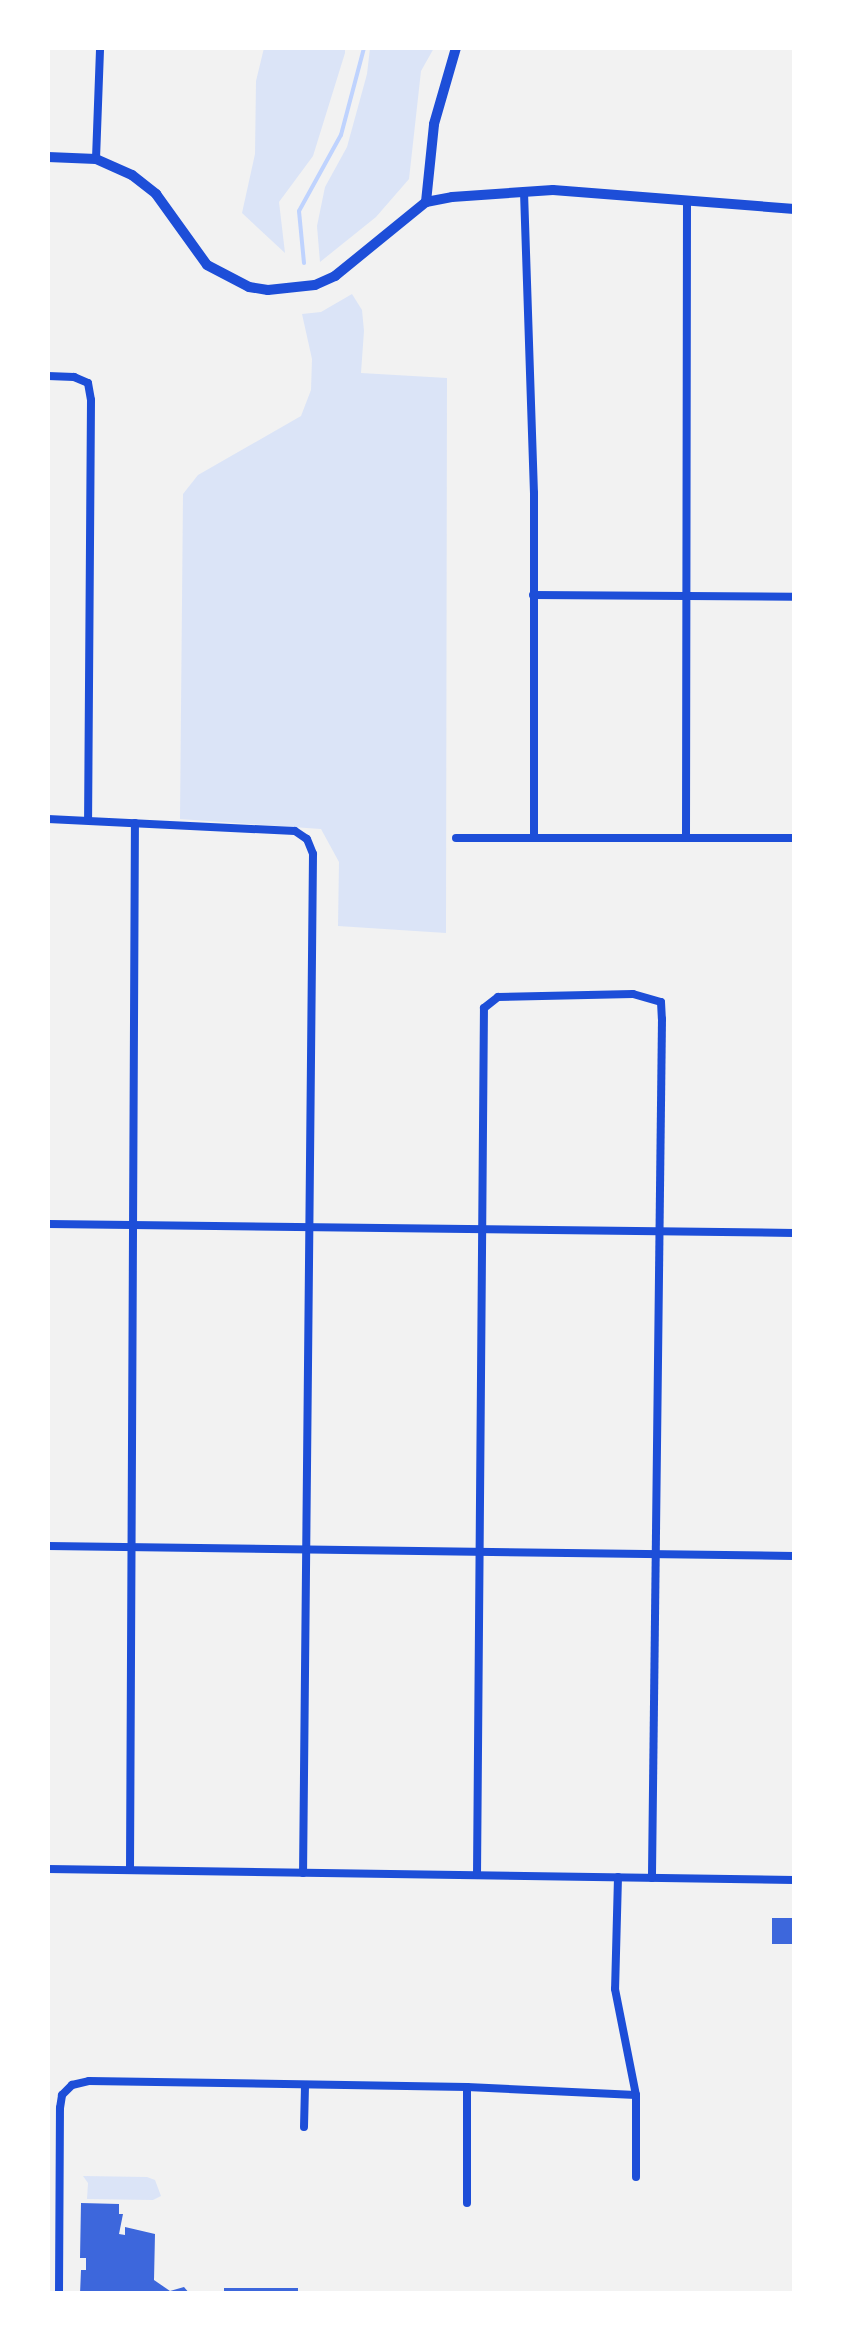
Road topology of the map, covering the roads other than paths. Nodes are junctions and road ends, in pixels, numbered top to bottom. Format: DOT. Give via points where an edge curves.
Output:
graph roads {
  1 [pos="100,48"];
  2 [pos="456,48"];
  3 [pos="48,157"];
  4 [pos="96,160"];
  5 [pos="524,192"];
  6 [pos="426,202"];
  7 [pos="687,202"];
  8 [pos="794,209"];
  9 [pos="48,376"];
  10 [pos="533,595"];
  11 [pos="686,596"];
  12 [pos="794,597"];
  13 [pos="48,819"];
  14 [pos="88,820"];
  15 [pos="135,823"];
  16 [pos="456,838"];
  17 [pos="534,838"];
  18 [pos="686,838"];
  19 [pos="794,838"];
  20 [pos="48,1224"];
  21 [pos="136,1226"];
  22 [pos="310,1228"];
  23 [pos="483,1231"];
  24 [pos="658,1232"];
  25 [pos="794,1233"];
  26 [pos="48,1546"];
  27 [pos="131,1549"];
  28 [pos="308,1550"];
  29 [pos="481,1552"];
  30 [pos="657,1554"];
  31 [pos="794,1556"];
  32 [pos="48,1870"];
  33 [pos="130,1870"];
  34 [pos="303,1873"];
  35 [pos="477,1876"];
  36 [pos="618,1877"];
  37 [pos="652,1878"];
  38 [pos="794,1880"];
  39 [pos="305,2086"];
  40 [pos="467,2087"];
  41 [pos="636,2095"];
  42 [pos="304,2127"];
  43 [pos="636,2176"];
  44 [pos="467,2203"];
  45 [pos="59,2294"];
  1 -- 4 [label="street"];
  2 -- 6 [label="street" via="434,124"];
  3 -- 4 [label="street"];
  4 -- 6 [label="street" via="156,194 207,265 268,290 335,276"];
  5 -- 6 [label="street"];
  5 -- 7 [label="street"];
  5 -- 10 [label="street"];
  7 -- 8 [label="street"];
  7 -- 11 [label="street"];
  9 -- 14 [label="street" via="88,382 91,400"];
  10 -- 11 [label="street"];
  10 -- 17 [label="street"];
  11 -- 12 [label="street"];
  11 -- 18 [label="street"];
  13 -- 14 [label="street"];
  14 -- 15 [label="street"];
  15 -- 21 [label="street"];
  15 -- 22 [label="street" via="295,831 307,839 313,854"];
  16 -- 17 [label="street"];
  17 -- 18 [label="street"];
  18 -- 19 [label="street"];
  20 -- 21 [label="street"];
  21 -- 22 [label="street"];
  21 -- 27 [label="street"];
  22 -- 23 [label="street"];
  22 -- 28 [label="street"];
  23 -- 24 [label="street"];
  23 -- 24 [label="street" via="484,1008 498,997 633,994 660,1002"];
  23 -- 29 [label="street"];
  24 -- 25 [label="street"];
  24 -- 30 [label="street"];
  26 -- 27 [label="street"];
  27 -- 28 [label="street"];
  27 -- 33 [label="street"];
  28 -- 29 [label="street"];
  28 -- 34 [label="street"];
  29 -- 30 [label="street"];
  29 -- 35 [label="street"];
  30 -- 31 [label="street"];
  30 -- 37 [label="street"];
  32 -- 33 [label="street"];
  33 -- 34 [label="street"];
  34 -- 35 [label="street"];
  35 -- 36 [label="street"];
  36 -- 37 [label="street"];
  36 -- 41 [label="street" via="616,1988"];
  37 -- 38 [label="street"];
  39 -- 40 [label="street"];
  39 -- 42 [label="street"];
  39 -- 45 [label="street" via="89,2080 72,2085 60,2108"];
  40 -- 41 [label="street"];
  40 -- 44 [label="street"];
  41 -- 43 [label="street"];
}
